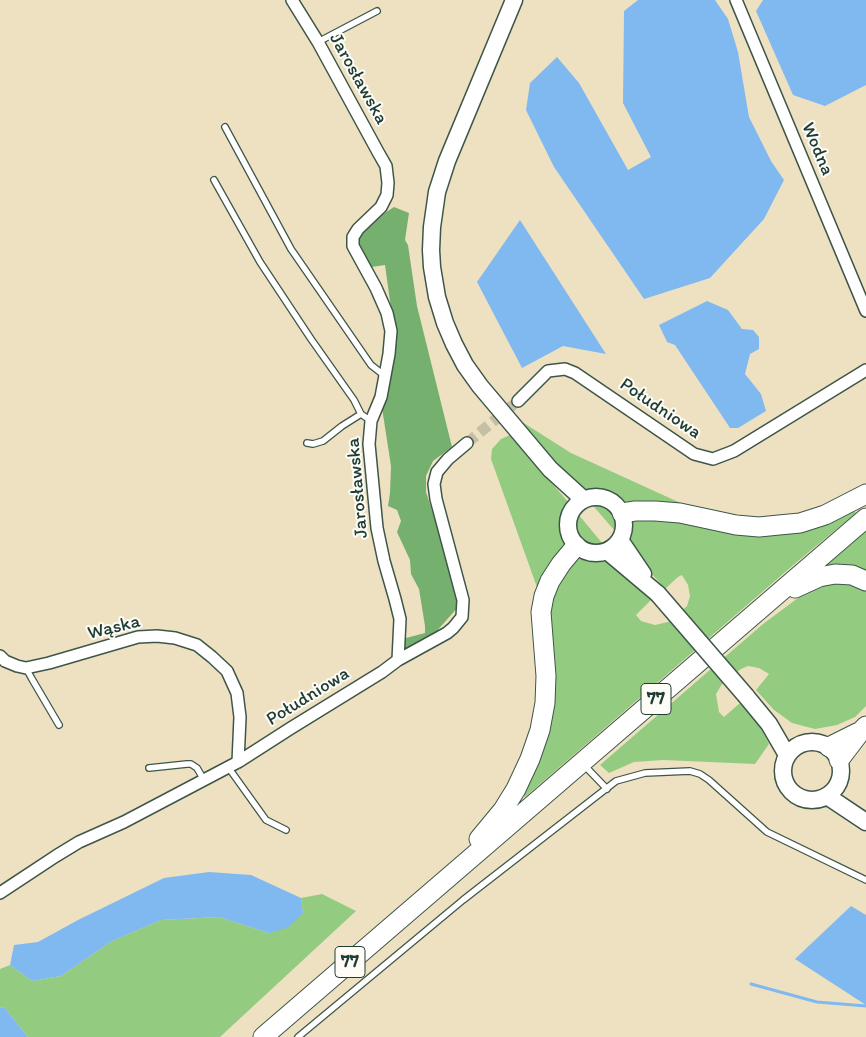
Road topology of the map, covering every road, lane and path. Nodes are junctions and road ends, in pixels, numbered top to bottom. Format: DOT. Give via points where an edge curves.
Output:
graph roads {
  1 [pos="292,0"];
  2 [pos="514,0"];
  3 [pos="736,0"];
  4 [pos="378,11"];
  5 [pos="318,42"];
  6 [pos="225,127"];
  7 [pos="214,180"];
  8 [pos="866,311"];
  9 [pos="866,370"];
  10 [pos="385,376"];
  11 [pos="518,401"];
  12 [pos="361,414"];
  13 [pos="371,421"];
  14 [pos="307,443"];
  15 [pos="467,443"];
  16 [pos="866,494"];
  17 [pos="578,504"];
  18 [pos="622,513"];
  19 [pos="866,518"];
  20 [pos="620,540"];
  21 [pos="576,546"];
  22 [pos="607,551"];
  23 [pos="866,581"];
  24 [pos="658,594"];
  25 [pos="775,596"];
  26 [pos="0,656"];
  27 [pos="398,660"];
  28 [pos="26,668"];
  29 [pos="59,726"];
  30 [pos="863,729"];
  31 [pos="793,749"];
  32 [pos="834,754"];
  33 [pos="582,763"];
  34 [pos="233,765"];
  35 [pos="149,768"];
  36 [pos="204,780"];
  37 [pos="607,788"];
  38 [pos="832,790"];
  39 [pos="866,822"];
  40 [pos="286,830"];
  41 [pos="865,879"];
  42 [pos="436,888"];
  43 [pos="0,893"];
  44 [pos="263,1037"];
  45 [pos="298,1037"];
  1 -- 5 [label="street, Jarosławska"];
  2 -- 17 [label="main road" via="437,192 432,227 432,268 441,310 459,355 480,386"];
  3 -- 8 [label="street, Wodna"];
  4 -- 5 [label="lane"];
  5 -- 10 [label="street, Jarosławska" via="386,166 387,195 381,207 358,229 352,246 376,288 392,331"];
  6 -- 10 [label="lane" via="292,249 371,365"];
  7 -- 12 [label="lane" via="260,262"];
  9 -- 11 [label="street, Południowa" via="734,451 713,459 694,454 576,373 565,369 548,371"];
  10 -- 13 [label="street, Jarosławska" via="381,398"];
  12 -- 13 [label="lane"];
  12 -- 14 [label="lane" via="324,441"];
  13 -- 27 [label="street, Jarosławska" via="369,444 377,528 400,619"];
  15 -- 27 [label="street, Południowa" via="437,472 434,484 463,600 462,617 447,633"];
  16 -- 18 [label="main road" via="825,515 800,523 759,527 680,513"];
  17 -- 18 [label="main road" via="594,496 606,498"];
  17 -- 21 [label="main road" via="568,516 567,524"];
  18 -- 20 [label="main road" via="624,524"];
  19 -- 25 [label="main road, 77"];
  20 -- 22 [label="main road"];
  20 -- 24 [label="main road"];
  21 -- 22 [label="main road" via="588,553"];
  21 -- 42 [label="main road" via="550,581 544,596 541,612 545,703 530,759 503,810"];
  22 -- 24 [label="main road"];
  23 -- 25 [label="main road" via="843,574 827,575"];
  24 -- 31 [label="main road, bridge"];
  25 -- 33 [label="main road, 77"];
  26 -- 28 [label="street"];
  27 -- 34 [label="street, Południowa"];
  28 -- 29 [label="lane"];
  28 -- 34 [label="street, Wąska" via="138,637 175,638 197,645 227,672 236,692 240,717"];
  30 -- 32 [label="main road"];
  31 -- 32 [label="main road" via="814,741 822,743"];
  31 -- 38 [label="main road" via="783,764 782,774 790,792 808,800 818,800"];
  32 -- 38 [label="main road" via="841,768 841,777"];
  33 -- 37 [label="lane"];
  33 -- 42 [label="main road, 77"];
  34 -- 36 [label="street, Południowa"];
  34 -- 40 [label="lane" via="266,820"];
  35 -- 36 [label="lane" via="190,764 197,768"];
  36 -- 43 [label="street, Południowa" via="79,842"];
  37 -- 41 [label="lane" via="616,781 645,773 690,771 700,774 766,832"];
  37 -- 45 [label="lane" via="463,900"];
  38 -- 39 [label="main road"];
  42 -- 44 [label="main road, 77"];
}
